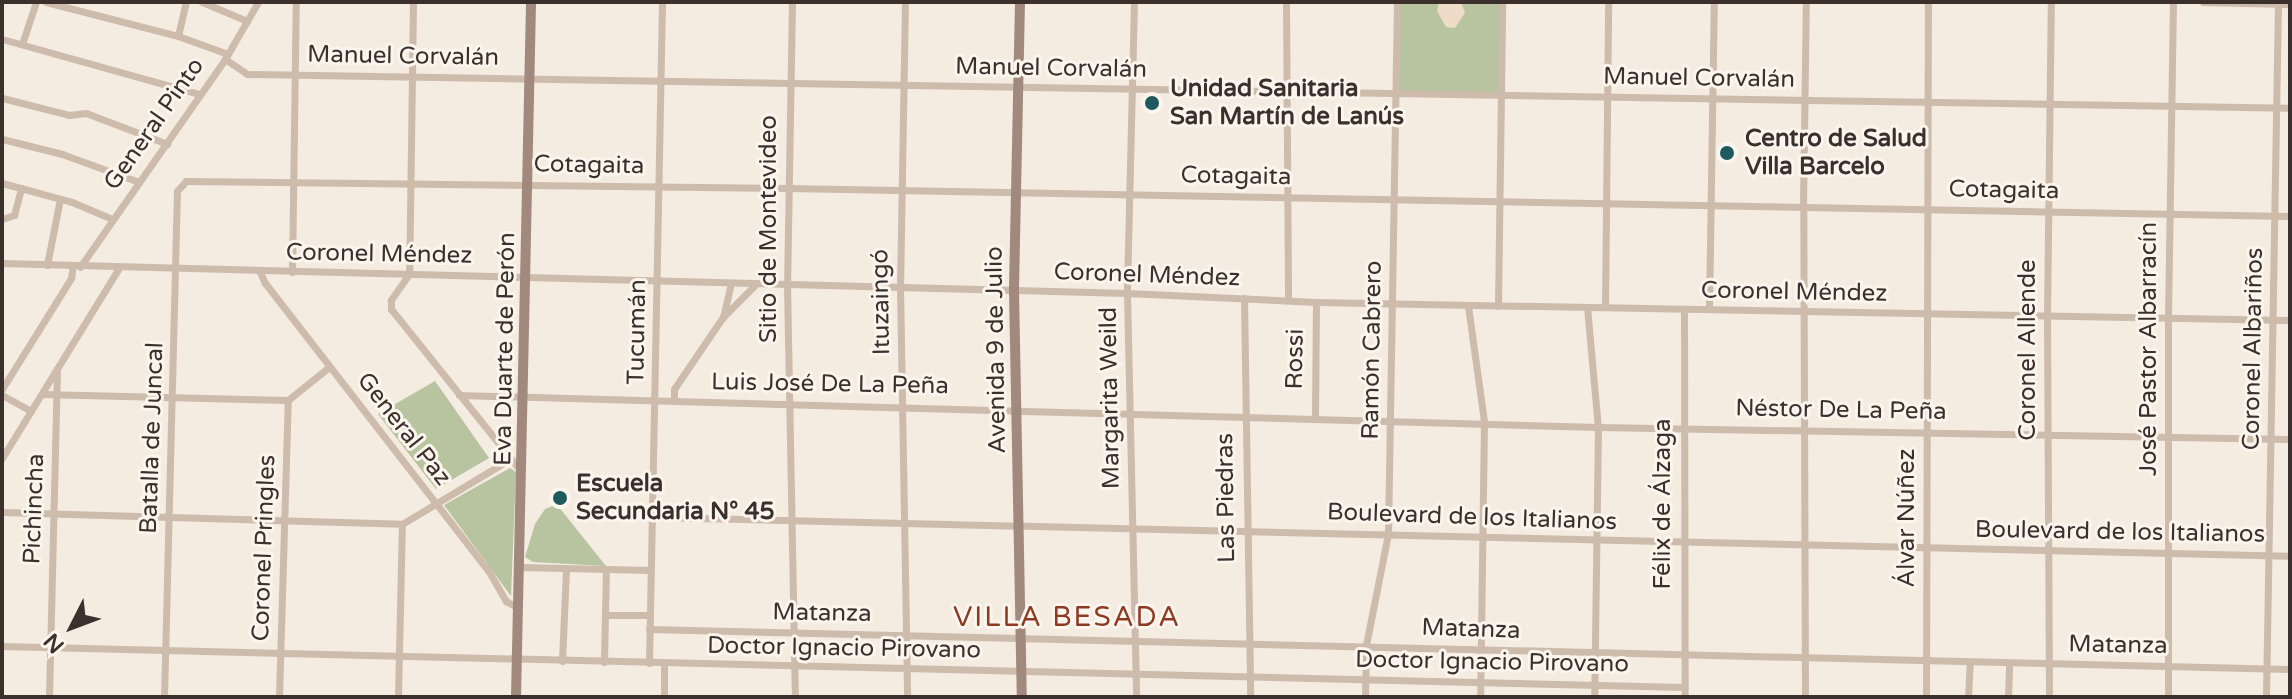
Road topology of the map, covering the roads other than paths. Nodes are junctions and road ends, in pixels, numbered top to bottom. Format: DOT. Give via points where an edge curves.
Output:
graph roads {
  1 [pos="36,2"];
  2 [pos="46,2"];
  3 [pos="186,2"];
  4 [pos="202,2"];
  5 [pos="258,2"];
  6 [pos="296,2"];
  7 [pos="413,2"];
  8 [pos="531,2"];
  9 [pos="662,2"];
  10 [pos="792,2"];
  11 [pos="905,2"];
  12 [pos="1020,2"];
  13 [pos="1134,2"];
  14 [pos="1286,2"];
  15 [pos="1397,2"];
  16 [pos="1502,2"];
  17 [pos="1608,2"];
  18 [pos="1714,2"];
  19 [pos="1806,2"];
  20 [pos="1928,2"];
  21 [pos="2051,2"];
  22 [pos="2173,2"];
  23 [pos="2203,2"];
  24 [pos="2278,3"];
  25 [pos="2290,4"];
  26 [pos="247,21"];
  27 [pos="178,36"];
  28 [pos="2,39"];
  29 [pos="22,44"];
  30 [pos="226,56"];
  31 [pos="296,74"];
  32 [pos="413,76"];
  33 [pos="530,78"];
  34 [pos="661,79"];
  35 [pos="790,83"];
  36 [pos="903,85"];
  37 [pos="1018,87"];
  38 [pos="1132,89"];
  39 [pos="1287,93"];
  40 [pos="199,94"];
  41 [pos="1395,94"];
  42 [pos="1501,95"];
  43 [pos="1606,96"];
  44 [pos="2,98"];
  45 [pos="1712,99"];
  46 [pos="1805,100"];
  47 [pos="1927,103"];
  48 [pos="2049,105"];
  49 [pos="2171,107"];
  50 [pos="2277,107"];
  51 [pos="2290,108"];
  52 [pos="2,139"];
  53 [pos="167,144"];
  54 [pos="294,180"];
  55 [pos="139,182"];
  56 [pos="2,183"];
  57 [pos="182,183"];
  58 [pos="411,183"];
  59 [pos="528,184"];
  60 [pos="659,187"];
  61 [pos="21,188"];
  62 [pos="788,188"];
  63 [pos="901,191"];
  64 [pos="1016,192"];
  65 [pos="1129,194"];
  66 [pos="1287,198"];
  67 [pos="60,199"];
  68 [pos="1394,199"];
  69 [pos="1500,201"];
  70 [pos="1606,203"];
  71 [pos="1711,205"];
  72 [pos="1803,206"];
  73 [pos="1926,209"];
  74 [pos="2048,210"];
  75 [pos="2170,213"];
  76 [pos="2275,215"];
  77 [pos="2290,216"];
  78 [pos="2,219"];
  79 [pos="112,219"];
  80 [pos="2,263"];
  81 [pos="47,265"];
  82 [pos="77,267"];
  83 [pos="119,268"];
  84 [pos="177,269"];
  85 [pos="260,272"];
  86 [pos="292,272"];
  87 [pos="409,274"];
  88 [pos="527,277"];
  89 [pos="658,281"];
  90 [pos="731,283"];
  91 [pos="756,284"];
  92 [pos="787,285"];
  93 [pos="900,287"];
  94 [pos="1014,291"];
  95 [pos="1127,293"];
  96 [pos="1244,298"];
  97 [pos="1288,300"];
  98 [pos="1316,302"];
  99 [pos="1392,304"];
  100 [pos="1468,306"];
  101 [pos="1498,306"];
  102 [pos="1587,307"];
  103 [pos="1605,307"];
  104 [pos="1709,309"];
  105 [pos="1684,310"];
  106 [pos="1803,312"];
  107 [pos="1925,316"];
  108 [pos="2047,316"];
  109 [pos="723,317"];
  110 [pos="2168,318"];
  111 [pos="2274,319"];
  112 [pos="2290,320"];
  113 [pos="329,367"];
  114 [pos="57,370"];
  115 [pos="657,385"];
  116 [pos="2,391"];
  117 [pos="42,394"];
  118 [pos="57,394"];
  119 [pos="459,395"];
  120 [pos="524,396"];
  121 [pos="174,397"];
  122 [pos="673,397"];
  123 [pos="656,399"];
  124 [pos="288,400"];
  125 [pos="788,403"];
  126 [pos="903,407"];
  127 [pos="1016,408"];
  128 [pos="31,411"];
  129 [pos="1131,412"];
  130 [pos="1245,415"];
  131 [pos="1315,417"];
  132 [pos="1391,420"];
  133 [pos="1484,422"];
  134 [pos="1598,427"];
  135 [pos="1682,428"];
  136 [pos="1804,429"];
  137 [pos="1926,432"];
  138 [pos="2048,435"];
  139 [pos="2169,437"];
  140 [pos="2272,439"];
  141 [pos="2290,439"];
  142 [pos="2,458"];
  143 [pos="510,459"];
  144 [pos="522,473"];
  145 [pos="436,502"];
  146 [pos="2,512"];
  147 [pos="53,513"];
  148 [pos="169,515"];
  149 [pos="653,517"];
  150 [pos="286,519"];
  151 [pos="791,520"];
  152 [pos="904,521"];
  153 [pos="402,524"];
  154 [pos="1018,525"];
  155 [pos="1133,527"];
  156 [pos="1245,531"];
  157 [pos="1388,534"];
  158 [pos="1482,537"];
  159 [pos="1595,541"];
  160 [pos="1684,542"];
  161 [pos="1805,545"];
  162 [pos="1928,549"];
  163 [pos="2050,551"];
  164 [pos="2169,553"];
  165 [pos="2269,555"];
  166 [pos="2290,556"];
  167 [pos="520,567"];
  168 [pos="566,568"];
  169 [pos="606,570"];
  170 [pos="651,570"];
  171 [pos="518,608"];
  172 [pos="605,615"];
  173 [pos="650,615"];
  174 [pos="649,629"];
  175 [pos="793,632"];
  176 [pos="906,634"];
  177 [pos="1020,638"];
  178 [pos="1136,640"];
  179 [pos="1250,642"];
  180 [pos="1366,645"];
  181 [pos="2,646"];
  182 [pos="50,647"];
  183 [pos="1479,650"];
  184 [pos="166,651"];
  185 [pos="281,652"];
  186 [pos="1594,652"];
  187 [pos="1684,653"];
  188 [pos="398,655"];
  189 [pos="1805,658"];
  190 [pos="517,660"];
  191 [pos="562,661"];
  192 [pos="1926,661"];
  193 [pos="604,662"];
  194 [pos="1970,662"];
  195 [pos="649,663"];
  196 [pos="664,663"];
  197 [pos="2009,663"];
  198 [pos="2050,663"];
  199 [pos="794,667"];
  200 [pos="2168,667"];
  201 [pos="2267,668"];
  202 [pos="907,669"];
  203 [pos="2290,669"];
  204 [pos="1021,672"];
  205 [pos="1135,673"];
  206 [pos="1250,675"];
  207 [pos="1365,678"];
  208 [pos="1480,681"];
  209 [pos="1594,684"];
  210 [pos="1685,687"];
  211 [pos="49,697"];
  212 [pos="164,697"];
  213 [pos="279,697"];
  214 [pos="398,697"];
  215 [pos="516,697"];
  216 [pos="664,697"];
  217 [pos="795,697"];
  218 [pos="907,697"];
  219 [pos="1022,697"];
  220 [pos="1136,697"];
  221 [pos="1250,697"];
  222 [pos="1365,697"];
  223 [pos="1480,697"];
  224 [pos="1594,697"];
  225 [pos="1685,697"];
  226 [pos="1805,697"];
  227 [pos="1926,697"];
  228 [pos="1968,697"];
  229 [pos="2008,697"];
  230 [pos="2049,697"];
  231 [pos="2168,697"];
  232 [pos="2266,697"];
  1 -- 29 [label="street"];
  2 -- 27 [label="street"];
  3 -- 27 [label="street"];
  4 -- 26 [label="street"];
  5 -- 26 [label="street, General Pinto"];
  6 -- 31 [label="street"];
  7 -- 32 [label="street"];
  8 -- 33 [label="main road, Eva Duarte de Perón"];
  9 -- 34 [label="street, Tucumán"];
  10 -- 35 [label="street, Sitio de Montevideo"];
  11 -- 36 [label="street, Ituzaingó"];
  12 -- 37 [label="main road, Avenida 9 de Julio"];
  13 -- 38 [label="street, Margarita Weild"];
  14 -- 39 [label="street"];
  15 -- 41 [label="street, Ramón Cabrero"];
  16 -- 42 [label="street"];
  17 -- 43 [label="street"];
  18 -- 45 [label="street"];
  19 -- 46 [label="street"];
  20 -- 47 [label="street, Álvar Núñez"];
  21 -- 48 [label="street, Coronel Allende"];
  22 -- 49 [label="street, José Pastor Albarracín"];
  23 -- 24 [label="street"];
  24 -- 25 [label="street"];
  24 -- 50 [label="street, Coronel Albariños"];
  26 -- 30 [label="street, General Pinto"];
  27 -- 30 [label="street"];
  28 -- 29 [label="street"];
  29 -- 40 [label="street"];
  30 -- 31 [label="street, Manuel Corvalán" via="243,72"];
  30 -- 40 [label="street, General Pinto"];
  31 -- 32 [label="street, Manuel Corvalán"];
  31 -- 54 [label="street"];
  32 -- 33 [label="street, Manuel Corvalán"];
  32 -- 58 [label="street"];
  33 -- 34 [label="street, Manuel Corvalán"];
  33 -- 59 [label="main road, Eva Duarte de Perón"];
  34 -- 35 [label="street, Manuel Corvalán"];
  34 -- 60 [label="street, Tucumán"];
  35 -- 36 [label="street, Manuel Corvalán"];
  35 -- 62 [label="street, Sitio de Montevideo"];
  36 -- 37 [label="street, Manuel Corvalán"];
  36 -- 63 [label="street, Ituzaingó"];
  37 -- 38 [label="street, Manuel Corvalán"];
  37 -- 64 [label="main road, Avenida 9 de Julio"];
  38 -- 39 [label="street, Manuel Corvalán"];
  38 -- 65 [label="street, Margarita Weild"];
  39 -- 41 [label="street, Manuel Corvalán"];
  39 -- 66 [label="street"];
  40 -- 53 [label="street, General Pinto"];
  41 -- 42 [label="street, Manuel Corvalán"];
  41 -- 68 [label="street, Ramón Cabrero"];
  42 -- 43 [label="street, Manuel Corvalán"];
  42 -- 69 [label="street"];
  43 -- 45 [label="street, Manuel Corvalán"];
  43 -- 70 [label="street"];
  44 -- 53 [label="street" via="69,115 86,113"];
  45 -- 46 [label="street, Manuel Corvalán"];
  45 -- 71 [label="street"];
  46 -- 47 [label="street, Manuel Corvalán"];
  46 -- 72 [label="street"];
  47 -- 48 [label="street, Manuel Corvalán"];
  47 -- 73 [label="street, Álvar Núñez"];
  48 -- 49 [label="street, Manuel Corvalán"];
  48 -- 74 [label="street, Coronel Allende"];
  49 -- 50 [label="street, Manuel Corvalán"];
  49 -- 75 [label="street, José Pastor Albarracín"];
  50 -- 51 [label="street, Manuel Corvalán"];
  50 -- 76 [label="street, Coronel Albariños"];
  52 -- 55 [label="street"];
  53 -- 55 [label="street, General Pinto"];
  54 -- 57 [label="street, Cotagaita"];
  54 -- 58 [label="street, Cotagaita"];
  54 -- 86 [label="street"];
  55 -- 79 [label="street, General Pinto"];
  56 -- 61 [label="street"];
  57 -- 84 [label="street, Batalla de Juncal" via="177,191"];
  58 -- 59 [label="street, Cotagaita"];
  58 -- 87 [label="street"];
  59 -- 60 [label="street, Cotagaita"];
  59 -- 88 [label="main road, Eva Duarte de Perón"];
  60 -- 62 [label="street, Cotagaita"];
  60 -- 89 [label="street, Tucumán"];
  61 -- 67 [label="street"];
  61 -- 78 [label="street" via="14,215"];
  62 -- 63 [label="street, Cotagaita"];
  62 -- 92 [label="street, Sitio de Montevideo"];
  63 -- 64 [label="street, Cotagaita"];
  63 -- 93 [label="street, Ituzaingó"];
  64 -- 65 [label="street, Cotagaita"];
  64 -- 94 [label="main road, Avenida 9 de Julio"];
  65 -- 66 [label="street, Cotagaita"];
  65 -- 95 [label="street, Margarita Weild"];
  66 -- 68 [label="street, Cotagaita"];
  66 -- 97 [label="street"];
  67 -- 79 [label="street"];
  67 -- 81 [label="street"];
  68 -- 69 [label="street, Cotagaita"];
  68 -- 99 [label="street, Ramón Cabrero"];
  69 -- 70 [label="street, Cotagaita"];
  69 -- 101 [label="street"];
  70 -- 71 [label="street, Cotagaita"];
  70 -- 103 [label="street"];
  71 -- 72 [label="street, Cotagaita"];
  71 -- 104 [label="street"];
  72 -- 73 [label="street, Cotagaita"];
  72 -- 106 [label="street"];
  73 -- 74 [label="street, Cotagaita"];
  73 -- 107 [label="street, Álvar Núñez"];
  74 -- 75 [label="street, Cotagaita"];
  74 -- 108 [label="street, Coronel Allende"];
  75 -- 76 [label="street, Cotagaita"];
  75 -- 110 [label="street, José Pastor Albarracín"];
  76 -- 77 [label="street, Cotagaita"];
  76 -- 111 [label="street, Coronel Albariños"];
  79 -- 82 [label="street, General Pinto"];
  80 -- 81 [label="street, Coronel Méndez"];
  81 -- 82 [label="street, Coronel Méndez"];
  82 -- 83 [label="street, Coronel Méndez"];
  82 -- 116 [label="street, General Pinto"];
  83 -- 84 [label="street, Coronel Méndez"];
  83 -- 114 [label="street"];
  84 -- 85 [label="street, Coronel Méndez"];
  84 -- 121 [label="street, Batalla de Juncal"];
  85 -- 86 [label="street, Coronel Méndez"];
  85 -- 113 [label="street, General Paz"];
  86 -- 87 [label="street, Coronel Méndez"];
  87 -- 88 [label="street, Coronel Méndez"];
  87 -- 119 [label="street" via="391,300 391,309"];
  88 -- 89 [label="street, Coronel Méndez"];
  88 -- 120 [label="main road, Eva Duarte de Perón"];
  89 -- 90 [label="street, Coronel Méndez"];
  89 -- 115 [label="street, Tucumán"];
  90 -- 91 [label="street, Coronel Méndez"];
  90 -- 109 [label="street"];
  91 -- 92 [label="street, Coronel Méndez"];
  91 -- 109 [label="street"];
  92 -- 93 [label="street, Coronel Méndez"];
  92 -- 125 [label="street, Sitio de Montevideo"];
  93 -- 94 [label="street, Coronel Méndez"];
  93 -- 126 [label="street, Ituzaingó"];
  94 -- 95 [label="street, Coronel Méndez"];
  94 -- 127 [label="main road, Avenida 9 de Julio"];
  95 -- 96 [label="street, Coronel Méndez"];
  95 -- 129 [label="street, Margarita Weild"];
  96 -- 97 [label="street, Coronel Méndez"];
  96 -- 130 [label="street, Las Piedras"];
  97 -- 98 [label="street, Coronel Méndez"];
  98 -- 99 [label="street, Coronel Méndez"];
  98 -- 131 [label="street, Rossi"];
  99 -- 100 [label="street, Coronel Méndez"];
  99 -- 132 [label="street, Ramón Cabrero"];
  100 -- 101 [label="street, Coronel Méndez"];
  100 -- 133 [label="street"];
  101 -- 102 [label="street, Coronel Méndez"];
  102 -- 103 [label="street, Coronel Méndez"];
  102 -- 134 [label="street"];
  103 -- 105 [label="street, Coronel Méndez"];
  104 -- 105 [label="street, Coronel Méndez"];
  104 -- 106 [label="street, Coronel Méndez"];
  105 -- 135 [label="street, Félix de Álzaga"];
  106 -- 107 [label="street, Coronel Méndez"];
  106 -- 136 [label="street"];
  107 -- 108 [label="street, Coronel Méndez"];
  107 -- 137 [label="street, Álvar Núñez"];
  108 -- 110 [label="street, Coronel Méndez"];
  108 -- 138 [label="street, Coronel Allende"];
  109 -- 122 [label="street"];
  110 -- 111 [label="street, Coronel Méndez"];
  110 -- 139 [label="street, José Pastor Albarracín"];
  111 -- 112 [label="street, Coronel Méndez"];
  111 -- 140 [label="street, Coronel Albariños"];
  113 -- 124 [label="street"];
  113 -- 145 [label="street, General Paz"];
  114 -- 117 [label="street"];
  114 -- 118 [label="street, Pichincha"];
  115 -- 122 [label="street"];
  115 -- 123 [label="street, Tucumán"];
  116 -- 128 [label="street"];
  117 -- 118 [label="street"];
  117 -- 128 [label="street"];
  118 -- 121 [label="street"];
  118 -- 147 [label="street, Pichincha"];
  119 -- 120 [label="street, Luis José De La Peña"];
  119 -- 143 [label="street"];
  120 -- 123 [label="street, Luis José De La Peña"];
  120 -- 144 [label="main road, Eva Duarte de Perón"];
  121 -- 124 [label="street"];
  121 -- 148 [label="street, Batalla de Juncal"];
  122 -- 123 [label="street, Luis José De La Peña"];
  122 -- 125 [label="street, Luis José De La Peña"];
  123 -- 149 [label="street, Tucumán"];
  124 -- 150 [label="street, Coronel Pringles"];
  125 -- 126 [label="street, Luis José De La Peña"];
  125 -- 151 [label="street, Sitio de Montevideo"];
  126 -- 127 [label="street, Luis José De La Peña"];
  126 -- 152 [label="street, Ituzaingó"];
  127 -- 129 [label="street, Luis José De La Peña"];
  127 -- 154 [label="main road, Avenida 9 de Julio"];
  128 -- 142 [label="street"];
  129 -- 130 [label="street, Luis José De La Peña"];
  129 -- 155 [label="street, Margarita Weild"];
  130 -- 131 [label="street, Luis José De La Peña"];
  130 -- 156 [label="street, Las Piedras"];
  131 -- 132 [label="street, Luis José De La Peña"];
  132 -- 133 [label="street, Néstor De La Peña"];
  132 -- 157 [label="street, Ramón Cabrero"];
  133 -- 134 [label="street, Néstor De La Peña"];
  133 -- 158 [label="street"];
  134 -- 135 [label="street, Néstor De La Peña"];
  134 -- 159 [label="street"];
  135 -- 136 [label="street, Néstor De La Peña"];
  135 -- 160 [label="street, Félix de Álzaga"];
  136 -- 137 [label="street, Néstor De La Peña"];
  136 -- 161 [label="street"];
  137 -- 138 [label="street, Néstor De La Peña"];
  137 -- 162 [label="street, Álvar Núñez"];
  138 -- 139 [label="street, Néstor De La Peña"];
  138 -- 163 [label="street, Coronel Allende"];
  139 -- 140 [label="street, Néstor De La Peña"];
  139 -- 164 [label="street, José Pastor Albarracín"];
  140 -- 141 [label="street, Néstor De La Peña"];
  140 -- 165 [label="street, Coronel Albariños"];
  143 -- 144 [label="street"];
  143 -- 145 [label="street"];
  144 -- 167 [label="main road, Eva Duarte de Perón"];
  145 -- 153 [label="street"];
  145 -- 171 [label="street, General Paz" via="506,601"];
  146 -- 147 [label="street"];
  147 -- 148 [label="street"];
  147 -- 182 [label="street, Pichincha"];
  148 -- 150 [label="street"];
  148 -- 184 [label="street, Batalla de Juncal"];
  149 -- 151 [label="street, Boulevard de los Italianos"];
  149 -- 170 [label="street, Tucumán"];
  150 -- 153 [label="street"];
  150 -- 185 [label="street, Coronel Pringles"];
  151 -- 152 [label="street, Boulevard de los Italianos"];
  151 -- 175 [label="street, Sitio de Montevideo"];
  152 -- 154 [label="street, Boulevard de los Italianos"];
  152 -- 176 [label="street, Ituzaingó"];
  153 -- 188 [label="street"];
  154 -- 155 [label="street, Boulevard de los Italianos"];
  154 -- 177 [label="main road, Avenida 9 de Julio"];
  155 -- 156 [label="street, Boulevard de los Italianos"];
  155 -- 178 [label="street, Margarita Weild"];
  156 -- 157 [label="street, Boulevard de los Italianos"];
  156 -- 179 [label="street, Las Piedras"];
  157 -- 158 [label="street, Boulevard de los Italianos"];
  157 -- 180 [label="street, Ramón Cabrero"];
  158 -- 159 [label="street, Boulevard de los Italianos"];
  158 -- 183 [label="street"];
  159 -- 160 [label="street, Boulevard de los Italianos"];
  159 -- 186 [label="street"];
  160 -- 161 [label="street, Boulevard de los Italianos"];
  160 -- 187 [label="street, Félix de Álzaga"];
  161 -- 162 [label="street, Boulevard de los Italianos"];
  161 -- 189 [label="street"];
  162 -- 163 [label="street, Boulevard de los Italianos"];
  162 -- 192 [label="street, Álvar Núñez"];
  163 -- 164 [label="street, Boulevard de los Italianos"];
  163 -- 198 [label="street, Coronel Allende"];
  164 -- 165 [label="street, Boulevard de los Italianos"];
  164 -- 200 [label="street, José Pastor Albarracín"];
  165 -- 166 [label="street, Boulevard de los Italianos"];
  165 -- 201 [label="street, Coronel Albariños"];
  167 -- 168 [label="street"];
  167 -- 171 [label="main road, Eva Duarte de Perón"];
  168 -- 169 [label="street"];
  168 -- 191 [label="street"];
  169 -- 170 [label="street"];
  169 -- 172 [label="street"];
  170 -- 173 [label="street, Tucumán"];
  171 -- 190 [label="main road, Eva Duarte de Perón"];
  172 -- 173 [label="street"];
  172 -- 193 [label="street"];
  173 -- 174 [label="street, Tucumán"];
  174 -- 175 [label="street, Matanza"];
  174 -- 195 [label="street, Tucumán"];
  175 -- 176 [label="street, Matanza"];
  175 -- 199 [label="street, Sitio de Montevideo"];
  176 -- 177 [label="street, Matanza"];
  176 -- 202 [label="street, Ituzaingó"];
  177 -- 178 [label="street, Matanza"];
  177 -- 204 [label="main road, Avenida 9 de Julio"];
  178 -- 179 [label="street, Matanza"];
  178 -- 205 [label="street, Margarita Weild"];
  179 -- 180 [label="street, Matanza"];
  179 -- 206 [label="street, Las Piedras"];
  180 -- 183 [label="street, Matanza"];
  180 -- 207 [label="street, Ramón Cabrero"];
  181 -- 182 [label="street, Doctor Ignacio Pirovano"];
  182 -- 184 [label="street, Doctor Ignacio Pirovano"];
  182 -- 211 [label="street, Pichincha"];
  183 -- 186 [label="street, Matanza"];
  183 -- 208 [label="street"];
  184 -- 185 [label="street, Doctor Ignacio Pirovano"];
  184 -- 212 [label="street, Batalla de Juncal"];
  185 -- 188 [label="street, Doctor Ignacio Pirovano"];
  185 -- 213 [label="street, Coronel Pringles"];
  186 -- 187 [label="street, Matanza"];
  186 -- 209 [label="street"];
  187 -- 189 [label="street, Matanza"];
  187 -- 210 [label="street, Félix de Álzaga"];
  188 -- 190 [label="street, Doctor Ignacio Pirovano"];
  188 -- 214 [label="street"];
  189 -- 192 [label="street, Matanza"];
  189 -- 226 [label="street"];
  190 -- 191 [label="street, Doctor Ignacio Pirovano"];
  190 -- 215 [label="main road, Eva Duarte de Perón"];
  191 -- 193 [label="street, Doctor Ignacio Pirovano"];
  192 -- 194 [label="street, Matanza"];
  192 -- 227 [label="street, Álvar Núñez"];
  193 -- 195 [label="street, Doctor Ignacio Pirovano"];
  194 -- 197 [label="street, Matanza"];
  194 -- 228 [label="street"];
  195 -- 196 [label="street, Doctor Ignacio Pirovano"];
  196 -- 199 [label="street, Doctor Ignacio Pirovano"];
  196 -- 216 [label="street"];
  197 -- 198 [label="street, Matanza"];
  197 -- 229 [label="street"];
  198 -- 200 [label="street, Matanza"];
  198 -- 230 [label="street, Coronel Allende"];
  199 -- 202 [label="street, Doctor Ignacio Pirovano"];
  199 -- 217 [label="street, Sitio de Montevideo"];
  200 -- 201 [label="street, Matanza"];
  200 -- 231 [label="street, José Pastor Albarracín"];
  201 -- 203 [label="street, Matanza"];
  201 -- 232 [label="street, Coronel Albariños"];
  202 -- 204 [label="street, Doctor Ignacio Pirovano"];
  202 -- 218 [label="street, Ituzaingó"];
  204 -- 205 [label="street, Doctor Ignacio Pirovano"];
  204 -- 219 [label="main road, Avenida 9 de Julio"];
  205 -- 206 [label="street, Doctor Ignacio Pirovano"];
  205 -- 220 [label="street, Margarita Weild"];
  206 -- 207 [label="street, Doctor Ignacio Pirovano"];
  206 -- 221 [label="street, Las Piedras"];
  207 -- 208 [label="street, Doctor Ignacio Pirovano"];
  207 -- 222 [label="street, Ramón Cabrero"];
  208 -- 209 [label="street, Doctor Ignacio Pirovano"];
  208 -- 223 [label="street"];
  209 -- 210 [label="street, Doctor Ignacio Pirovano"];
  209 -- 224 [label="street"];
  210 -- 225 [label="street, Félix de Álzaga"];
}
